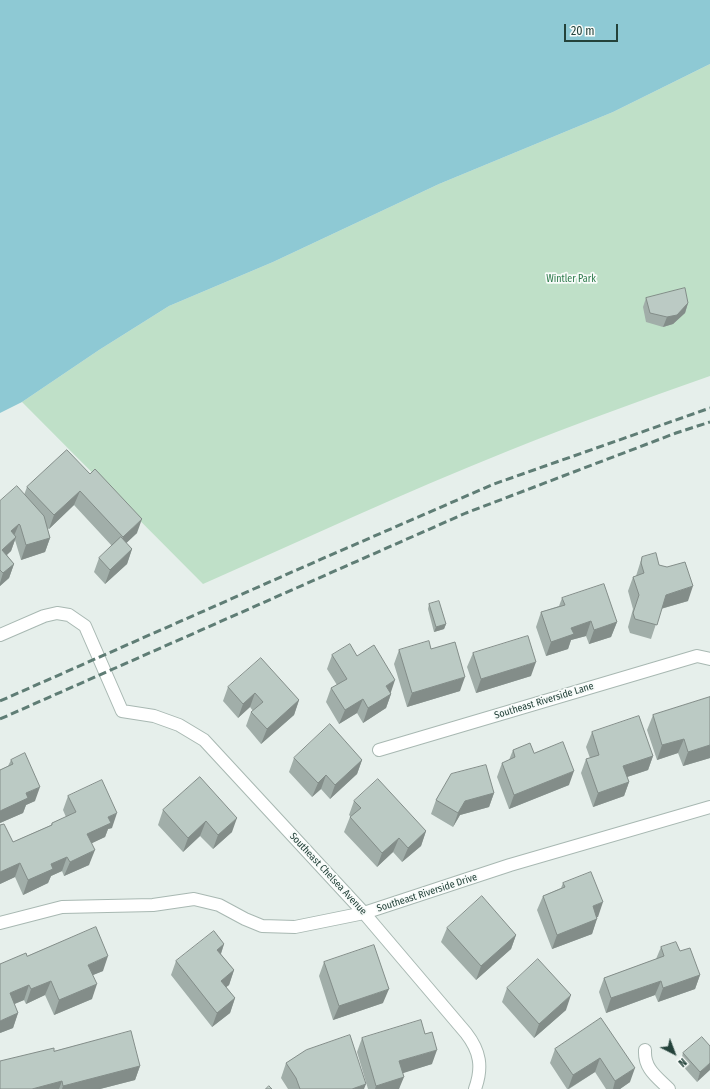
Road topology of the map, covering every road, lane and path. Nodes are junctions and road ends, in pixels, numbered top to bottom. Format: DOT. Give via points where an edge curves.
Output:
graph roads {
  1 [pos="0,635"];
  2 [pos="710,659"];
  3 [pos="378,750"];
  4 [pos="710,807"];
  5 [pos="364,913"];
  6 [pos="0,923"];
  7 [pos="645,1050"];
  8 [pos="475,1089"];
  9 [pos="670,1089"];
  1 -- 5 [label="street, Southeast Chelsea Avenue" via="57,613 69,615 85,626 122,711 154,716 179,725 204,740"];
  2 -- 3 [label="street, Southeast Riverside Lane" via="697,656"];
  4 -- 5 [label="street, Southeast Riverside Drive" via="510,865"];
  5 -- 6 [label="street, Southeast Riverside Drive" via="295,927 262,926 219,905 194,900 153,905 62,907"];
  5 -- 8 [label="street, Southeast Chelsea Avenue" via="475,1044 480,1058 479,1080"];
  7 -- 9 [label="street" via="645,1059 650,1069"];
}
